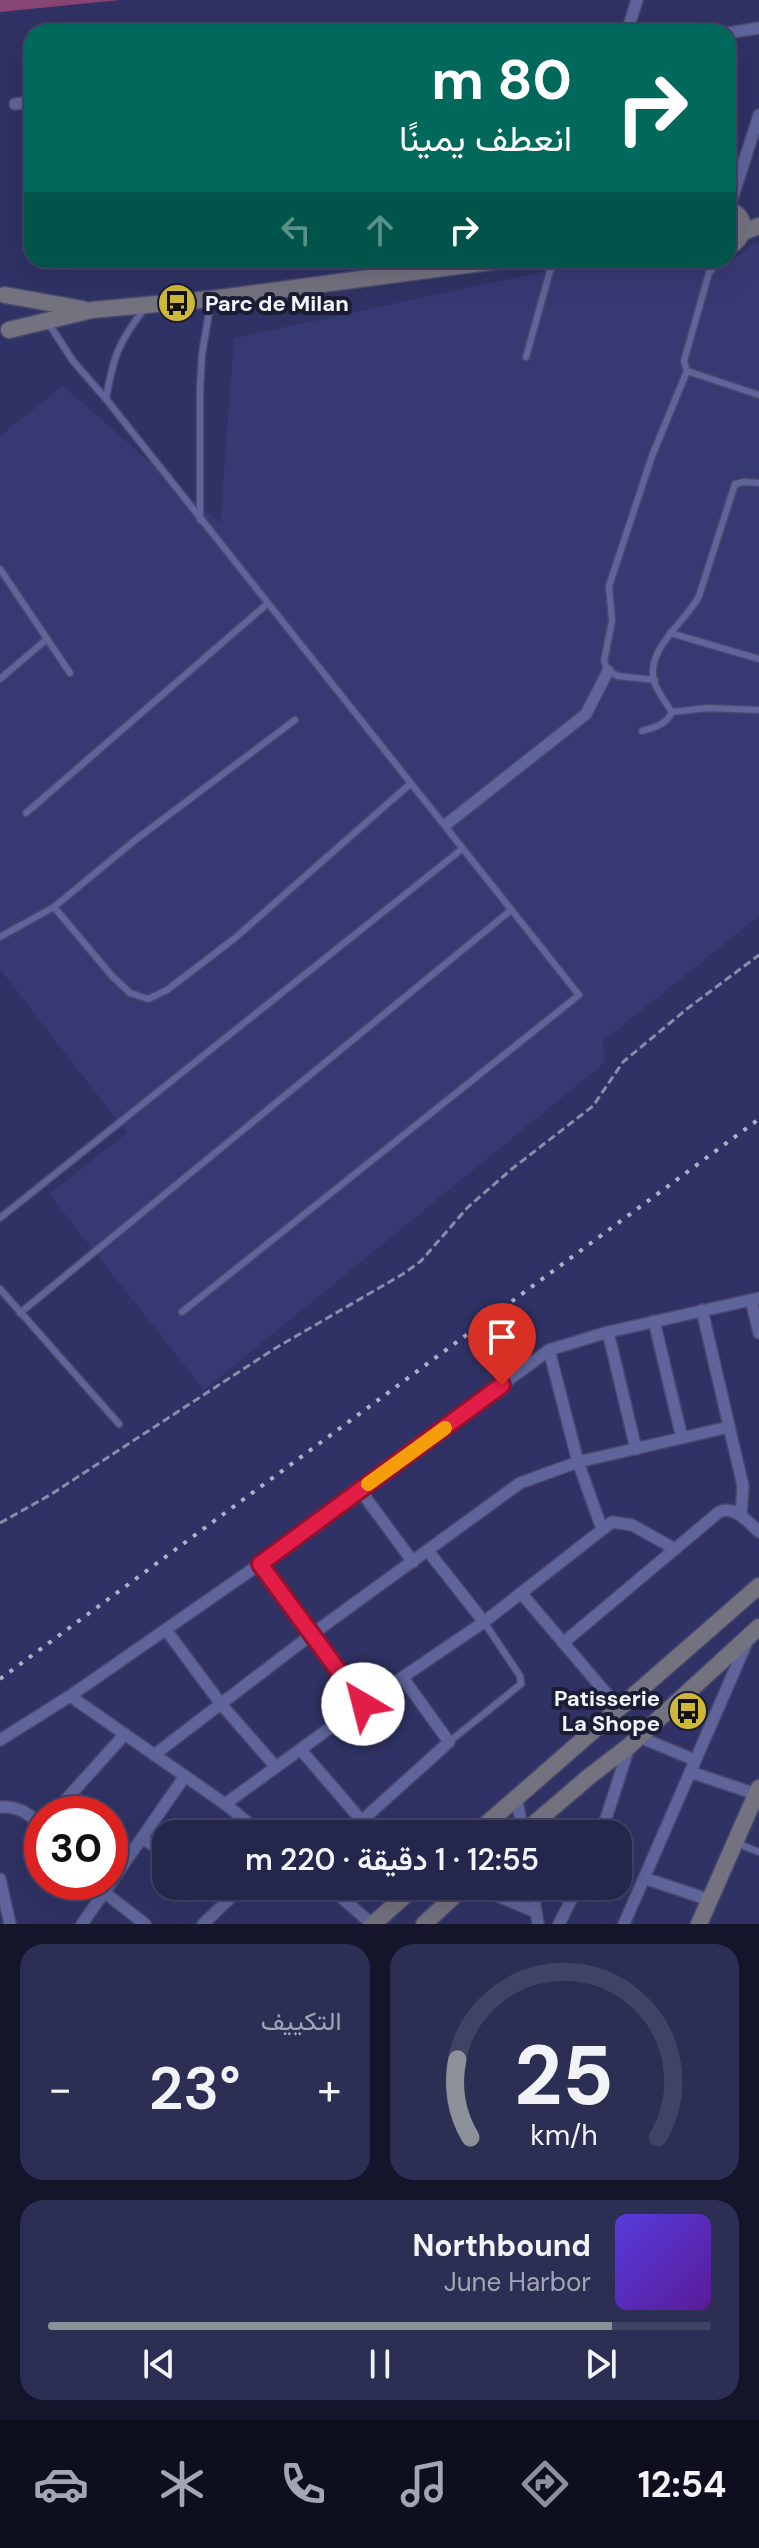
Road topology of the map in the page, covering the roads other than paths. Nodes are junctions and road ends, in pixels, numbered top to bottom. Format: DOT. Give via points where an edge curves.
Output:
graph roads {
  1 [pos="637,0"];
  2 [pos="630,24"];
  3 [pos="759,28"];
  4 [pos="736,32"];
  5 [pos="24,103"];
  6 [pos="15,104"];
  7 [pos="759,115"];
  8 [pos="740,218"];
  9 [pos="759,218"];
  10 [pos="736,242"];
  11 [pos="444,268"];
  12 [pos="551,268"];
  13 [pos="710,268"];
  14 [pos="713,268"];
  15 [pos="709,273"];
  16 [pos="3,294"];
  17 [pos="211,299"];
  18 [pos="146,307"];
  19 [pos="92,310"];
  20 [pos="47,321"];
  21 [pos="4,332"];
  22 [pos="526,357"];
  23 [pos="687,371"];
  24 [pos="759,395"];
  25 [pos="106,399"];
  26 [pos="759,483"];
  27 [pos="200,520"];
  28 [pos="0,569"];
  29 [pos="267,604"];
  30 [pos="670,633"];
  31 [pos="47,639"];
  32 [pos="759,659"];
  33 [pos="608,671"];
  34 [pos="70,673"];
  35 [pos="0,679"];
  36 [pos="655,680"];
  37 [pos="759,710"];
  38 [pos="672,712"];
  39 [pos="295,720"];
  40 [pos="642,731"];
  41 [pos="410,784"];
  42 [pos="26,813"];
  43 [pos="448,823"];
  44 [pos="462,849"];
  45 [pos="54,907"];
  46 [pos="511,910"];
  47 [pos="0,937"];
  48 [pos="0,1218"];
  49 [pos="0,1289"];
  50 [pos="755,1299"];
  51 [pos="702,1310"];
  52 [pos="182,1312"];
  53 [pos="20,1313"];
  54 [pos="654,1321"];
  55 [pos="608,1332"];
  56 [pos="759,1333"];
  57 [pos="549,1350"];
  58 [pos="119,1424"];
  59 [pos="729,1427"];
  60 [pos="682,1438"];
  61 [pos="636,1449"];
  62 [pos="578,1462"];
  63 [pos="360,1490"];
  64 [pos="741,1516"];
  65 [pos="602,1529"];
  66 [pos="759,1532"];
  67 [pos="675,1549"];
  68 [pos="428,1551"];
  69 [pos="413,1562"];
  70 [pos="260,1564"];
  71 [pos="759,1586"];
  72 [pos="521,1593"];
  73 [pos="484,1622"];
  74 [pos="166,1630"];
  75 [pos="754,1631"];
  76 [pos="311,1635"];
  77 [pos="563,1643"];
  78 [pos="403,1678"];
  79 [pos="70,1696"];
  80 [pos="221,1704"];
  81 [pos="363,1704"];
  82 [pos="618,1707"];
  83 [pos="125,1734"];
  84 [pos="0,1740"];
  85 [pos="449,1742"];
  86 [pos="634,1742"];
  87 [pos="301,1750"];
  88 [pos="154,1755"];
  89 [pos="693,1766"];
  90 [pos="276,1767"];
  91 [pos="185,1776"];
  92 [pos="758,1792"];
  93 [pos="69,1796"];
  94 [pos="516,1798"];
  95 [pos="225,1804"];
  96 [pos="0,1807"];
  97 [pos="24,1811"];
  98 [pos="245,1820"];
  99 [pos="361,1820"];
  100 [pos="363,1820"];
  101 [pos="491,1820"];
  102 [pos="521,1820"];
  103 [pos="539,1820"];
  104 [pos="606,1820"];
  105 [pos="142,1838"];
  106 [pos="736,1843"];
  107 [pos="152,1845"];
  108 [pos="759,1852"];
  109 [pos="128,1857"];
  110 [pos="644,1878"];
  111 [pos="0,1879"];
  112 [pos="98,1900"];
  113 [pos="114,1900"];
  114 [pos="228,1900"];
  115 [pos="345,1900"];
  116 [pos="400,1900"];
  117 [pos="450,1900"];
  118 [pos="501,1900"];
  119 [pos="571,1900"];
  120 [pos="710,1900"];
  121 [pos="3,1906"];
  122 [pos="537,1918"];
  123 [pos="10,1924"];
  124 [pos="82,1924"];
  125 [pos="145,1924"];
  126 [pos="203,1924"];
  127 [pos="373,1924"];
  128 [pos="424,1924"];
  129 [pos="559,1924"];
  130 [pos="624,1924"];
  131 [pos="699,1924"];
  1 -- 2 [label="street"];
  3 -- 4 [label="street"];
  5 -- 6 [label="street"];
  7 -- 8 [label="street"];
  8 -- 9 [label="main road"];
  8 -- 10 [label="main road"];
  11 -- 17 [label="main road"];
  12 -- 22 [label="lane"];
  13 -- 15 [label="lane"];
  14 -- 15 [label="lane"];
  15 -- 23 [label="lane" via="684,361"];
  16 -- 19 [label="main road"];
  16 -- 21 [label="main road" via="16,315"];
  17 -- 18 [label="main road"];
  17 -- 27 [label="lane" via="200,389"];
  18 -- 19 [label="main road"];
  18 -- 25 [label="lane" via="118,349"];
  19 -- 20 [label="main road"];
  20 -- 21 [label="main road"];
  20 -- 25 [label="lane"];
  23 -- 24 [label="lane"];
  23 -- 33 [label="lane" via="609,586 612,621 604,661"];
  25 -- 27 [label="lane"];
  26 -- 30 [label="lane" via="735,484 730,492 699,596"];
  27 -- 29 [label="lane"];
  28 -- 31 [label="lane"];
  29 -- 41 [label="lane"];
  29 -- 42 [label="lane"];
  30 -- 32 [label="lane"];
  30 -- 36 [label="lane" via="655,662"];
  31 -- 34 [label="lane"];
  31 -- 35 [label="lane"];
  33 -- 36 [label="lane"];
  33 -- 43 [label="street" via="586,714"];
  36 -- 38 [label="lane"];
  37 -- 38 [label="lane"];
  38 -- 40 [label="lane" via="659,726"];
  39 -- 45 [label="lane"];
  41 -- 44 [label="lane"];
  41 -- 45 [label="lane" via="235,938 148,999 130,993 112,976"];
  44 -- 46 [label="lane"];
  44 -- 48 [label="lane"];
  45 -- 47 [label="lane"];
  46 -- 52 [label="lane" via="579,995"];
  46 -- 53 [label="lane"];
  49 -- 53 [label="lane"];
  50 -- 51 [label="street"];
  50 -- 56 [label="street"];
  51 -- 54 [label="street"];
  51 -- 59 [label="street"];
  53 -- 58 [label="lane"];
  54 -- 55 [label="street"];
  54 -- 60 [label="street"];
  55 -- 57 [label="street"];
  55 -- 61 [label="street"];
  57 -- 62 [label="street"];
  57 -- 63 [label="street"];
  59 -- 60 [label="street"];
  59 -- 64 [label="street" via="743,1486"];
  60 -- 61 [label="street"];
  61 -- 62 [label="street"];
  62 -- 65 [label="street"];
  62 -- 68 [label="street" via="520,1483"];
  63 -- 69 [label="street"];
  63 -- 70 [label="street"];
  64 -- 66 [label="street"];
  64 -- 67 [label="street" via="726,1509 719,1512"];
  65 -- 67 [label="street" via="612,1522 632,1525"];
  65 -- 72 [label="street"];
  67 -- 77 [label="street"];
  68 -- 69 [label="street"];
  68 -- 73 [label="street"];
  69 -- 76 [label="street"];
  70 -- 74 [label="street"];
  70 -- 76 [label="street"];
  71 -- 82 [label="main road"];
  72 -- 73 [label="street"];
  72 -- 77 [label="street"];
  73 -- 78 [label="street"];
  73 -- 85 [label="lane" via="521,1684"];
  74 -- 79 [label="street"];
  74 -- 80 [label="street"];
  75 -- 86 [label="main road"];
  75 -- 89 [label="street"];
  76 -- 80 [label="street"];
  76 -- 81 [label="street"];
  77 -- 82 [label="street"];
  78 -- 81 [label="street"];
  78 -- 85 [label="street"];
  79 -- 83 [label="street"];
  79 -- 84 [label="street"];
  80 -- 88 [label="street"];
  80 -- 90 [label="street"];
  81 -- 87 [label="street"];
  82 -- 94 [label="main road"];
  83 -- 88 [label="street"];
  83 -- 93 [label="street"];
  85 -- 100 [label="street"];
  86 -- 89 [label="street"];
  86 -- 103 [label="main road"];
  86 -- 104 [label="street"];
  87 -- 90 [label="street"];
  87 -- 99 [label="street"];
  88 -- 91 [label="street"];
  89 -- 92 [label="street"];
  89 -- 110 [label="street"];
  90 -- 95 [label="street"];
  91 -- 95 [label="street"];
  91 -- 105 [label="street"];
  92 -- 106 [label="main road"];
  94 -- 101 [label="main road"];
  94 -- 102 [label="street"];
  95 -- 98 [label="street"];
  96 -- 97 [label="street"];
  105 -- 107 [label="street"];
  105 -- 109 [label="street"];
  106 -- 108 [label="lane"];
  106 -- 120 [label="main road"];
  110 -- 120 [label="street"];
  110 -- 130 [label="street"];
  111 -- 121 [label="street"];
  112 -- 124 [label="street"];
  113 -- 125 [label="street"];
  114 -- 126 [label="street"];
  115 -- 127 [label="street"];
  116 -- 127 [label="main road"];
  117 -- 128 [label="main road"];
  118 -- 122 [label="street"];
  119 -- 129 [label="street"];
  120 -- 131 [label="main road"];
  121 -- 123 [label="street"];
}
